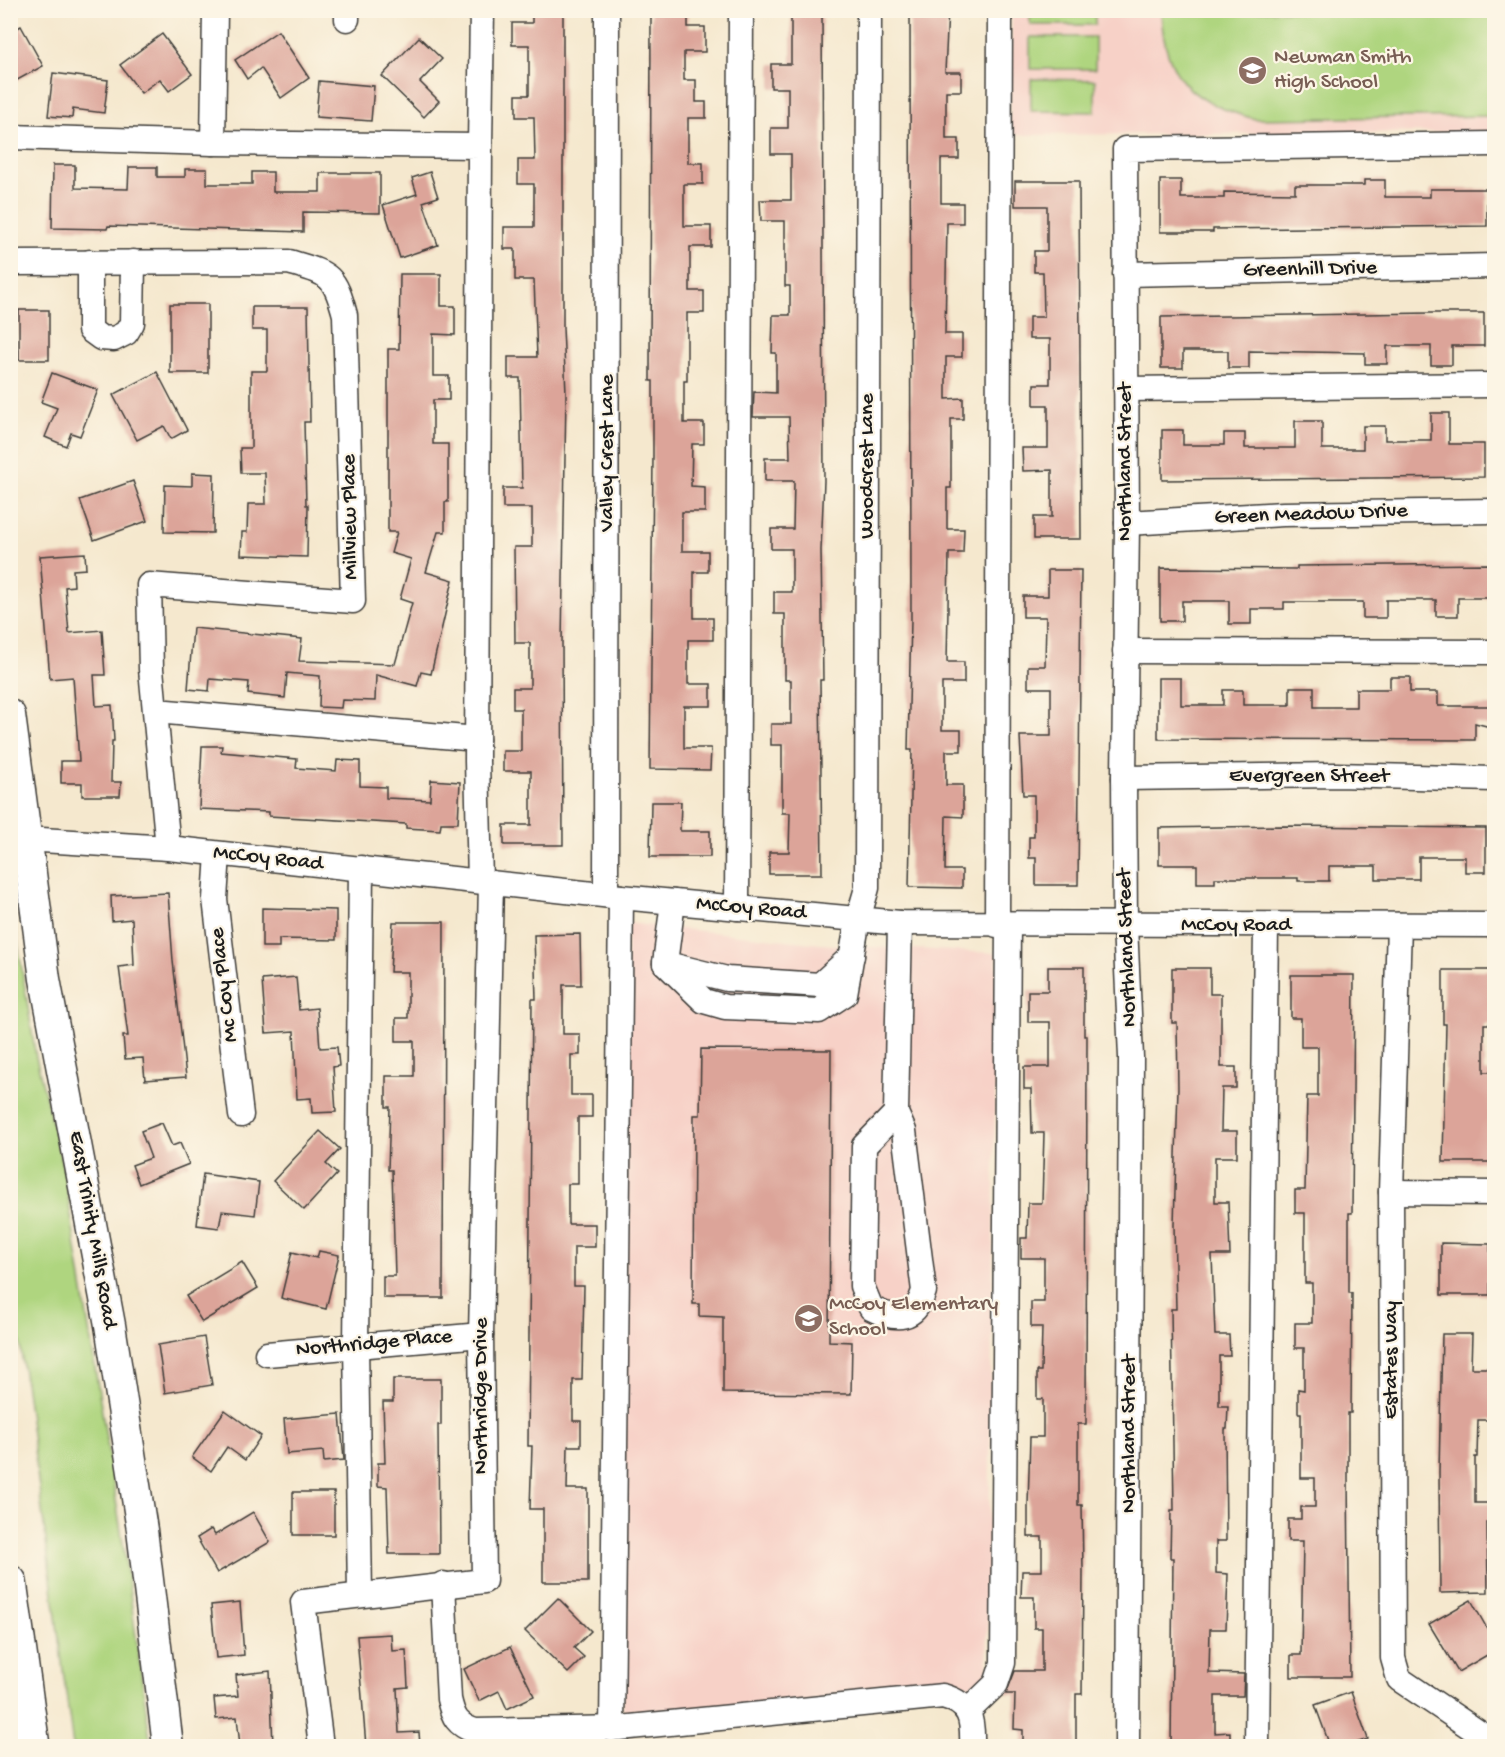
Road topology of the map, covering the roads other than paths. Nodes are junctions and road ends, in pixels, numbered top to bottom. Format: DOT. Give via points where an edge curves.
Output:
graph roads {
  1 [pos="215,10"];
  2 [pos="482,10"];
  3 [pos="607,10"];
  4 [pos="741,10"];
  5 [pos="869,10"];
  6 [pos="1000,10"];
  7 [pos="10,137"];
  8 [pos="213,143"];
  9 [pos="1494,144"];
  10 [pos="480,146"];
  11 [pos="90,262"];
  12 [pos="133,262"];
  13 [pos="10,263"];
  14 [pos="1494,266"];
  15 [pos="1125,274"];
  16 [pos="1494,385"];
  17 [pos="1126,389"];
  18 [pos="1494,511"];
  19 [pos="1127,523"];
  20 [pos="1125,651"];
  21 [pos="1494,652"];
  22 [pos="156,711"];
  23 [pos="10,715"];
  24 [pos="477,740"];
  25 [pos="1124,778"];
  26 [pos="1494,779"];
  27 [pos="19,838"];
  28 [pos="168,848"];
  29 [pos="218,854"];
  30 [pos="361,868"];
  31 [pos="486,882"];
  32 [pos="614,896"];
  33 [pos="673,902"];
  34 [pos="737,908"];
  35 [pos="858,919"];
  36 [pos="900,923"];
  37 [pos="1002,925"];
  38 [pos="1125,925"];
  39 [pos="1399,925"];
  40 [pos="1266,926"];
  41 [pos="1494,926"];
  42 [pos="896,1113"];
  43 [pos="241,1115"];
  44 [pos="1391,1192"];
  45 [pos="1494,1193"];
  46 [pos="482,1335"];
  47 [pos="356,1345"];
  48 [pos="267,1354"];
  49 [pos="10,1582"];
  50 [pos="443,1584"];
  51 [pos="360,1594"];
  52 [pos="968,1712"];
  53 [pos="612,1729"];
  54 [pos="1483,1742"];
  55 [pos="33,1746"];
  56 [pos="168,1746"];
  57 [pos="321,1746"];
  58 [pos="972,1746"];
  59 [pos="1127,1746"];
  60 [pos="1257,1746"];
  1 -- 8 [label="street"];
  2 -- 10 [label="street, Northridge Drive"];
  3 -- 32 [label="street, Valley Crest Lane"];
  4 -- 34 [label="street"];
  5 -- 35 [label="street, Woodcrest Lane" via="867,888"];
  6 -- 37 [label="street"];
  7 -- 8 [label="street"];
  8 -- 10 [label="street"];
  9 -- 15 [label="street, Northland Street" via="1125,149"];
  10 -- 24 [label="street, Northridge Drive"];
  11 -- 12 [label="street, Millview Place"];
  11 -- 12 [label="street" via="90,330 101,338 114,339 126,333 132,323"];
  11 -- 13 [label="street, Millview Place"];
  12 -- 22 [label="street, Millview Place" via="289,262 321,272 338,286 345,315 353,601 149,585"];
  14 -- 15 [label="street, Greenhill Drive"];
  15 -- 17 [label="street, Northland Street"];
  16 -- 17 [label="street"];
  17 -- 19 [label="street, Northland Street"];
  18 -- 19 [label="street, Green Meadow Drive" via="1283,514"];
  19 -- 20 [label="street, Northland Street"];
  20 -- 21 [label="street"];
  20 -- 25 [label="street, Northland Street"];
  22 -- 24 [label="street"];
  22 -- 28 [label="street, Millview Place"];
  23 -- 27 [label="main road, East Trinity Mills Road"];
  24 -- 31 [label="street, Northridge Drive"];
  25 -- 26 [label="street, Evergreen Street" via="1336,775"];
  25 -- 38 [label="street, Northland Street"];
  27 -- 28 [label="street, McCoy Road"];
  27 -- 56 [label="main road, East Trinity Mills Road" via="110,1325 142,1530"];
  28 -- 29 [label="street, McCoy Road"];
  29 -- 30 [label="street, McCoy Road"];
  29 -- 43 [label="street, Mc Coy Place" via="215,899"];
  30 -- 31 [label="street, McCoy Road"];
  30 -- 47 [label="street"];
  31 -- 32 [label="street, McCoy Road"];
  31 -- 46 [label="street, Northridge Drive"];
  32 -- 33 [label="street, McCoy Road"];
  32 -- 53 [label="street, Valley Crest Lane"];
  33 -- 34 [label="street, McCoy Road"];
  33 -- 35 [label="street, Woodcrest Lane" via="665,963 727,979 820,985 852,956"];
  34 -- 35 [label="street, McCoy Road"];
  35 -- 36 [label="street, McCoy Road"];
  36 -- 37 [label="street, McCoy Road"];
  36 -- 42 [label="street"];
  37 -- 38 [label="street, McCoy Road"];
  37 -- 52 [label="street" via="1002,1663 996,1684"];
  38 -- 40 [label="street, McCoy Road"];
  38 -- 59 [label="street, Northland Street" via="1131,1057"];
  39 -- 40 [label="street, McCoy Road"];
  39 -- 41 [label="street, McCoy Road"];
  39 -- 44 [label="street, Estates Way"];
  40 -- 60 [label="street"];
  42 -- 42 [label="street" via="864,1146 862,1286 871,1308 888,1317 904,1316 919,1306 924,1291 904,1131"];
  44 -- 45 [label="street"];
  44 -- 54 [label="street, Estates Way" via="1393,1658 1399,1679"];
  46 -- 47 [label="street, Northridge Place"];
  46 -- 50 [label="street, Northridge Drive" via="484,1581"];
  47 -- 48 [label="street, Northridge Place"];
  47 -- 51 [label="street"];
  49 -- 55 [label="highway"];
  50 -- 51 [label="street, Northridge Drive"];
  50 -- 53 [label="street" via="450,1699 453,1716 463,1727 475,1731"];
  51 -- 57 [label="street, Northridge Drive" via="303,1602"];
  52 -- 53 [label="street" via="959,1700 943,1696"];
  52 -- 58 [label="street"];
}
